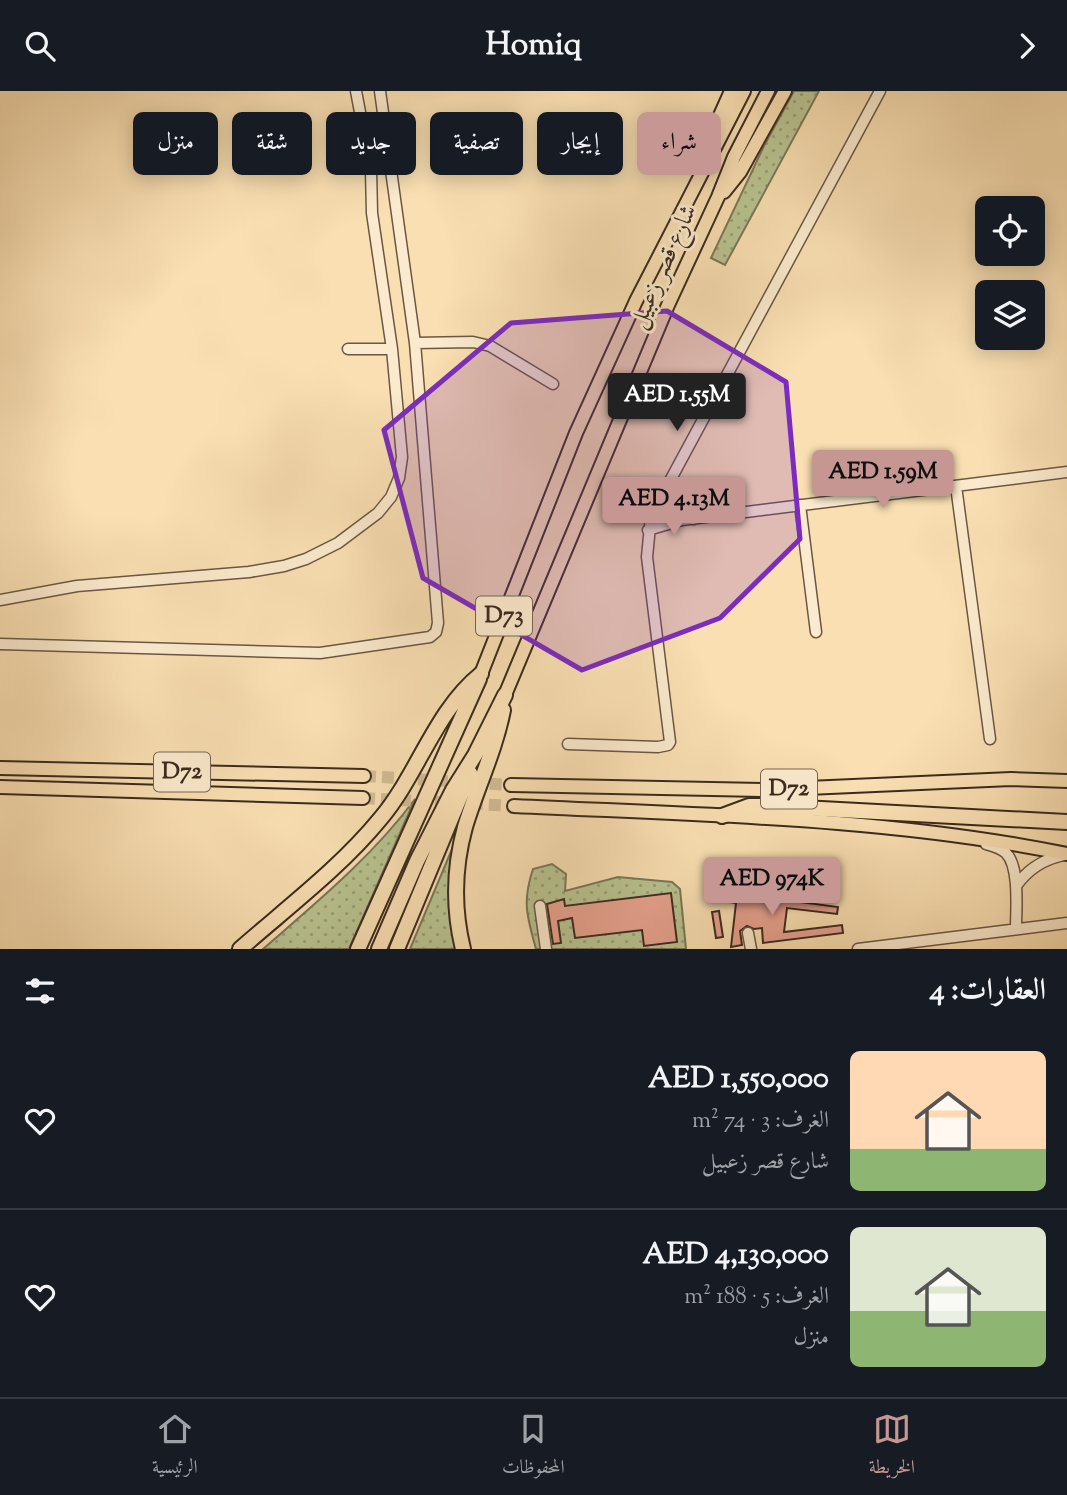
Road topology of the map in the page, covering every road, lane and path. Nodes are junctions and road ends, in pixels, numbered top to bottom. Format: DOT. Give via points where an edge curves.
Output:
graph roads {
  1 [pos="356,91"];
  2 [pos="380,91"];
  3 [pos="730,91"];
  4 [pos="744,91"];
  5 [pos="768,91"];
  6 [pos="785,91"];
  7 [pos="880,91"];
  8 [pos="692,189"];
  9 [pos="718,197"];
  10 [pos="415,343"];
  11 [pos="348,349"];
  12 [pos="392,349"];
  13 [pos="553,384"];
  14 [pos="1067,472"];
  15 [pos="956,487"];
  16 [pos="664,490"];
  17 [pos="800,505"];
  18 [pos="694,519"];
  19 [pos="648,530"];
  20 [pos="0,600"];
  21 [pos="816,632"];
  22 [pos="0,644"];
  23 [pos="481,674"];
  24 [pos="505,695"];
  25 [pos="990,739"];
  26 [pos="568,744"];
  27 [pos="475,755"];
  28 [pos="0,768"];
  29 [pos="364,776"];
  30 [pos="1067,781"];
  31 [pos="511,785"];
  32 [pos="0,787"];
  33 [pos="363,798"];
  34 [pos="514,806"];
  35 [pos="722,816"];
  36 [pos="1067,822"];
  37 [pos="970,837"];
  38 [pos="1067,854"];
  39 [pos="1016,886"];
  40 [pos="540,906"];
  41 [pos="1067,923"];
  42 [pos="1016,929"];
  43 [pos="748,933"];
  44 [pos="240,949"];
  45 [pos="358,949"];
  46 [pos="380,949"];
  47 [pos="397,949"];
  48 [pos="463,949"];
  49 [pos="546,949"];
  50 [pos="751,949"];
  51 [pos="858,949"];
  1 -- 12 [label="street" via="369,156 373,221"];
  2 -- 10 [label="street"];
  3 -- 8 [label="main road" via="702,153"];
  4 -- 8 [label="main road, شارع قصر زعبيل / D73"];
  5 -- 9 [label="main road, شارع قصر زعبيل / D73"];
  6 -- 9 [label="main road" via="740,172"];
  7 -- 16 [label="street"];
  8 -- 23 [label="main road, شارع قصر زعبيل / D73" via="576,433"];
  9 -- 24 [label="main road, شارع قصر زعبيل / D73"];
  10 -- 13 [label="street" via="490,346"];
  10 -- 22 [label="street" via="438,623 433,635 320,653"];
  11 -- 12 [label="street"];
  12 -- 20 [label="street" via="402,457 399,478 378,513 338,543 295,563 261,571 90,584"];
  14 -- 15 [label="street"];
  15 -- 17 [label="street"];
  15 -- 25 [label="street"];
  16 -- 18 [label="street" via="675,509"];
  16 -- 19 [label="street"];
  17 -- 18 [label="street"];
  17 -- 21 [label="street"];
  18 -- 19 [label="street"];
  19 -- 26 [label="street" via="647,564 670,742 658,747"];
  23 -- 44 [label="highway" via="456,699 405,786 374,826"];
  23 -- 45 [label="highway"];
  24 -- 27 [label="highway"];
  24 -- 48 [label="highway" via="496,740 460,852 456,904"];
  27 -- 46 [label="highway" via="417,861"];
  27 -- 47 [label="highway"];
  28 -- 29 [label="main road, D72"];
  30 -- 31 [label="main road, D72" via="1011,779 762,790"];
  32 -- 33 [label="main road, D72"];
  34 -- 35 [label="main road, D72"];
  35 -- 36 [label="highway" via="765,806"];
  35 -- 37 [label="main road, D72"];
  37 -- 38 [label="main road, D72"];
  37 -- 39 [label="street" via="1007,854"];
  38 -- 39 [label="street" via="1038,865"];
  39 -- 42 [label="street"];
  40 -- 49 [label="street"];
  41 -- 42 [label="street"];
  42 -- 51 [label="street"];
  43 -- 50 [label="street"];
}
